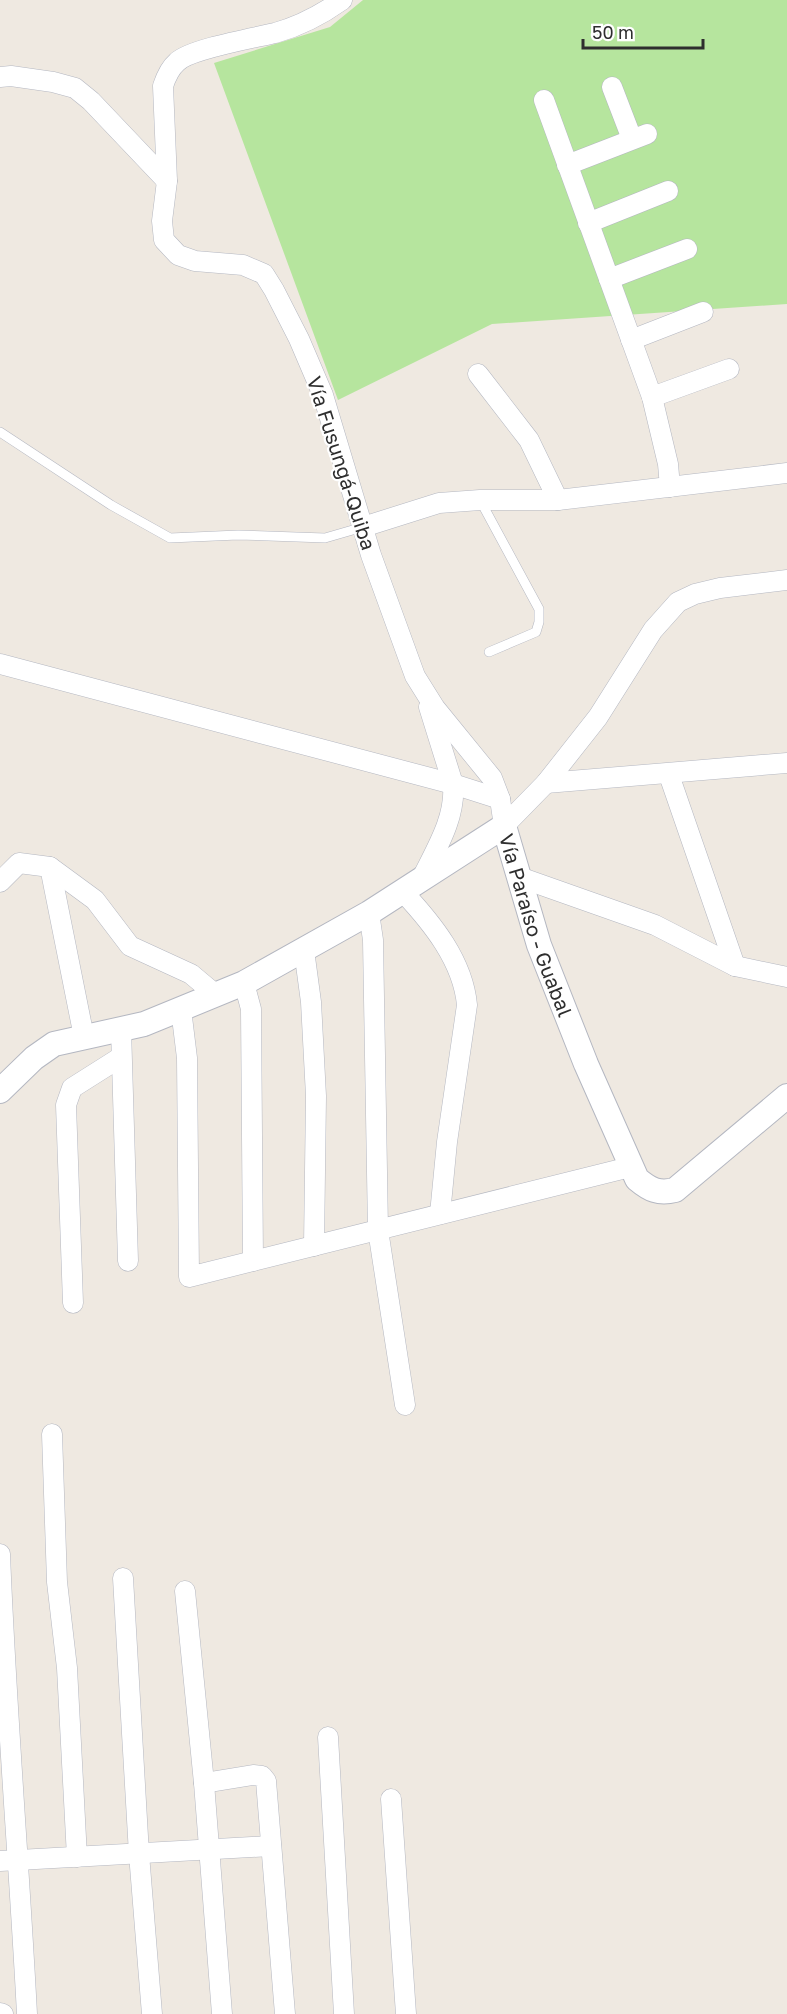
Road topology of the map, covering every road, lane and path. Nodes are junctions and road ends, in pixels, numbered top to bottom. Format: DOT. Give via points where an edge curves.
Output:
graph roads {
  1 [pos="342,0"];
  2 [pos="0,76"];
  3 [pos="612,87"];
  4 [pos="544,100"];
  5 [pos="567,165"];
  6 [pos="167,181"];
  7 [pos="668,191"];
  8 [pos="588,223"];
  9 [pos="687,249"];
  10 [pos="609,279"];
  11 [pos="703,312"];
  12 [pos="631,340"];
  13 [pos="729,369"];
  14 [pos="478,374"];
  15 [pos="652,397"];
  16 [pos="0,432"];
  17 [pos="787,473"];
  18 [pos="670,487"];
  19 [pos="480,500"];
  20 [pos="558,500"];
  21 [pos="363,527"];
  22 [pos="787,580"];
  23 [pos="489,652"];
  24 [pos="0,664"];
  25 [pos="425,693"];
  26 [pos="787,763"];
  27 [pos="669,775"];
  28 [pos="546,783"];
  29 [pos="453,784"];
  30 [pos="500,800"];
  31 [pos="504,826"];
  32 [pos="50,867"];
  33 [pos="519,877"];
  34 [pos="0,882"];
  35 [pos="412,886"];
  36 [pos="369,913"];
  37 [pos="304,950"];
  38 [pos="735,966"];
  39 [pos="787,977"];
  40 [pos="244,983"];
  41 [pos="216,995"];
  42 [pos="181,1009"];
  43 [pos="121,1029"];
  44 [pos="84,1038"];
  45 [pos="122,1057"];
  46 [pos="0,1091"];
  47 [pos="787,1096"];
  48 [pos="630,1167"];
  49 [pos="440,1214"];
  50 [pos="378,1230"];
  51 [pos="314,1246"];
  52 [pos="128,1261"];
  53 [pos="253,1261"];
  54 [pos="73,1304"];
  55 [pos="405,1405"];
  56 [pos="52,1434"];
  57 [pos="0,1554"];
  58 [pos="123,1578"];
  59 [pos="185,1591"];
  60 [pos="328,1737"];
  61 [pos="204,1783"];
  62 [pos="391,1799"];
  63 [pos="271,1846"];
  64 [pos="209,1851"];
  65 [pos="139,1854"];
  66 [pos="77,1857"];
  67 [pos="9,1861"];
  68 [pos="27,2014"];
  69 [pos="152,2014"];
  70 [pos="222,2014"];
  71 [pos="285,2014"];
  72 [pos="344,2014"];
  73 [pos="406,2014"];
  1 -- 6 [label="street, Vía Fusungá-Quiba" via="304,23 178,60 163,86"];
  2 -- 6 [label="street" via="75,88"];
  3 -- 5 [label="street" via="639,137"];
  4 -- 5 [label="street"];
  5 -- 8 [label="street"];
  6 -- 21 [label="street, Vía Fusungá-Quiba" via="164,240 178,255 195,261 243,265 264,274 274,290 323,395"];
  7 -- 8 [label="street"];
  8 -- 10 [label="street"];
  9 -- 10 [label="street"];
  10 -- 12 [label="street"];
  11 -- 12 [label="street"];
  12 -- 15 [label="street"];
  13 -- 15 [label="street"];
  14 -- 20 [label="street" via="529,440"];
  15 -- 18 [label="street"];
  16 -- 21 [label="lane" via="111,505 170,538 325,538"];
  17 -- 18 [label="street"];
  18 -- 20 [label="street"];
  19 -- 20 [label="street"];
  19 -- 21 [label="street" via="439,503"];
  19 -- 23 [label="lane" via="539,609 536,632"];
  21 -- 25 [label="street, Vía Fusungá-Quiba" via="415,676"];
  22 -- 28 [label="street" via="720,588 678,602 653,630 598,717"];
  24 -- 29 [label="street"];
  25 -- 29 [label="street"];
  25 -- 30 [label="street" via="492,778"];
  26 -- 27 [label="street"];
  27 -- 28 [label="street"];
  27 -- 38 [label="street"];
  28 -- 31 [label="street"];
  29 -- 30 [label="street"];
  29 -- 35 [label="street" via="452,814"];
  30 -- 31 [label="street"];
  31 -- 33 [label="street, Vía Paraíso - Guabal"];
  31 -- 35 [label="street, Vía Paraíso - Guabal"];
  32 -- 34 [label="street" via="19,863"];
  32 -- 41 [label="street" via="94,900 130,946 191,974"];
  32 -- 44 [label="street"];
  33 -- 38 [label="street" via="655,925"];
  33 -- 48 [label="street, Vía Paraíso - Guabal" via="539,945"];
  35 -- 36 [label="street, Vía Paraíso - Guabal"];
  35 -- 49 [label="street" via="447,948 465,989 467,1005"];
  36 -- 37 [label="street, Vía Paraíso - Guabal"];
  36 -- 50 [label="street" via="373,940"];
  37 -- 40 [label="street, Vía Paraíso - Guabal"];
  37 -- 51 [label="street" via="316,1096"];
  38 -- 39 [label="street"];
  40 -- 41 [label="street, Vía Paraíso - Guabal"];
  40 -- 53 [label="street" via="251,1009"];
  41 -- 42 [label="street, Vía Paraíso - Guabal"];
  42 -- 43 [label="street, Vía Paraíso - Guabal"];
  42 -- 53 [label="street" via="187,1058 189,1277"];
  43 -- 44 [label="street, Vía Paraíso - Guabal"];
  43 -- 45 [label="street"];
  44 -- 46 [label="street, Vía Paraíso - Guabal" via="54,1044"];
  45 -- 52 [label="street"];
  45 -- 54 [label="street" via="72,1088 66,1105"];
  47 -- 48 [label="street, Vía Paraíso - Guabal" via="675,1190 663,1193 649,1189"];
  48 -- 49 [label="street"];
  49 -- 50 [label="street"];
  50 -- 51 [label="street"];
  50 -- 55 [label="street"];
  51 -- 53 [label="street"];
  56 -- 66 [label="street" via="57,1582 68,1668"];
  57 -- 67 [label="street"];
  58 -- 65 [label="street"];
  59 -- 61 [label="street"];
  60 -- 72 [label="street"];
  61 -- 63 [label="street" via="262,1776 266,1781"];
  61 -- 64 [label="street"];
  62 -- 73 [label="street"];
  63 -- 64 [label="street"];
  63 -- 71 [label="street"];
  64 -- 65 [label="street"];
  64 -- 70 [label="street"];
  65 -- 66 [label="street"];
  65 -- 69 [label="street"];
  66 -- 67 [label="street"];
  67 -- 68 [label="street"];
}
